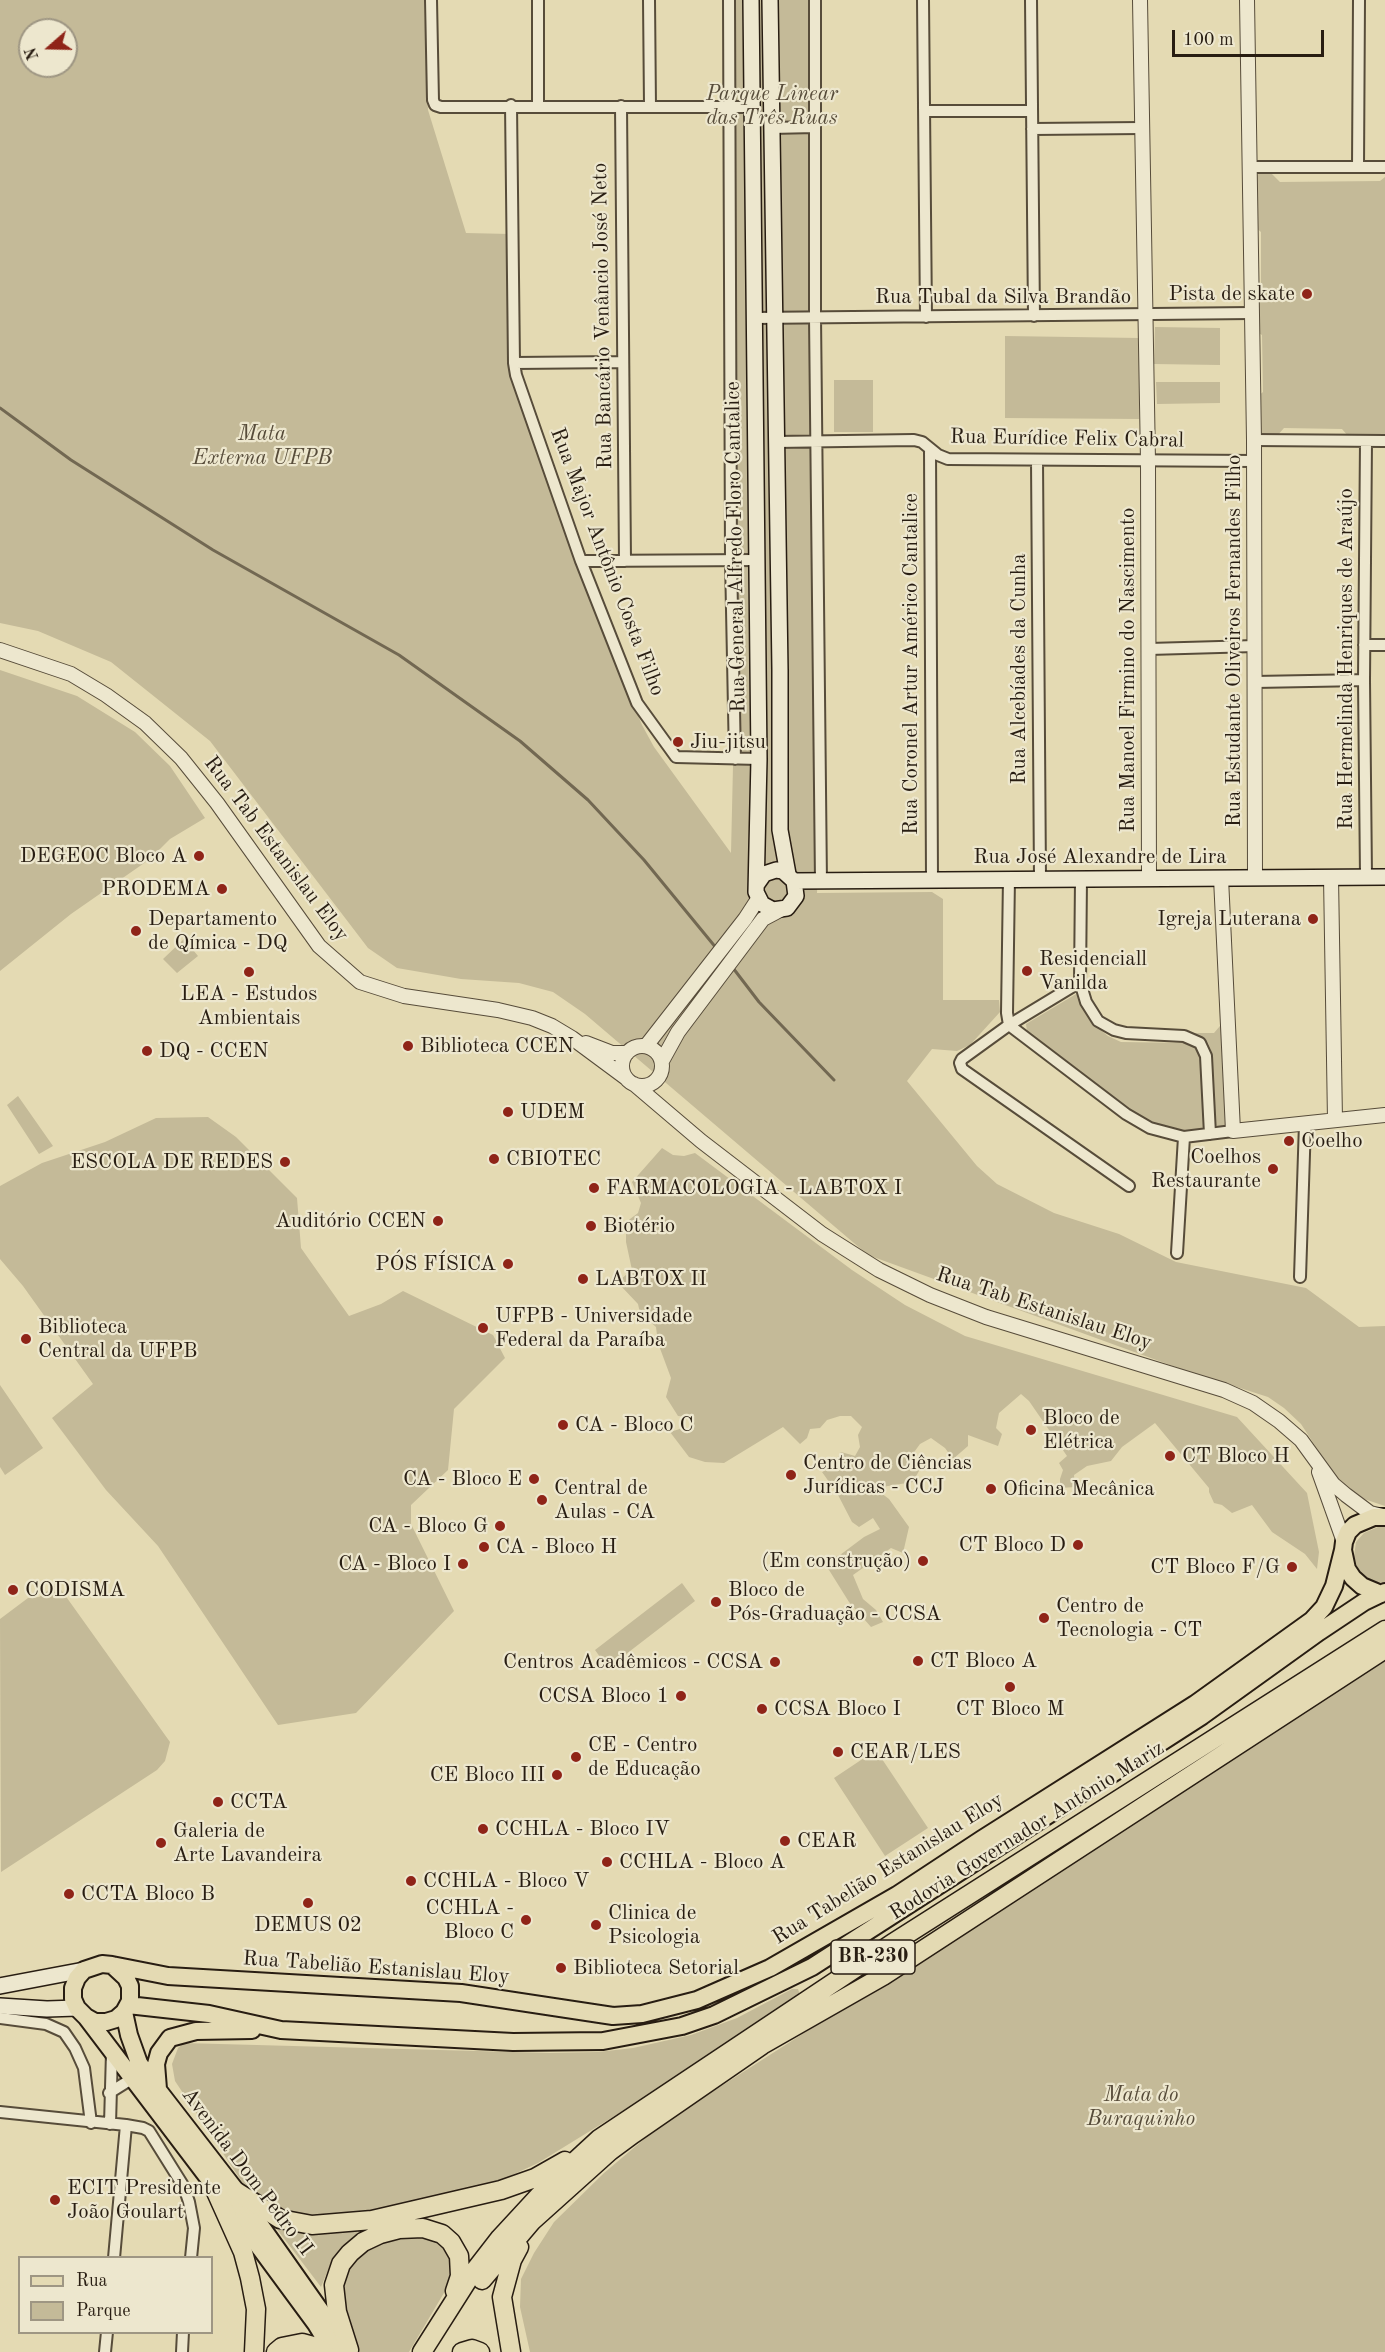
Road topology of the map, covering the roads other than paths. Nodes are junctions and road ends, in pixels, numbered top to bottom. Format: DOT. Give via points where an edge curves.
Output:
graph roads {
  1 [pos="431,0"];
  2 [pos="538,0"];
  3 [pos="649,0"];
  4 [pos="729,0"];
  5 [pos="751,0"];
  6 [pos="770,0"];
  7 [pos="815,0"];
  8 [pos="924,0"];
  9 [pos="1031,0"];
  10 [pos="1140,0"];
  11 [pos="1247,0"];
  12 [pos="1359,0"];
  13 [pos="511,105"];
  14 [pos="538,106"];
  15 [pos="621,106"];
  16 [pos="650,106"];
  17 [pos="729,106"];
  18 [pos="752,107"];
  19 [pos="924,111"];
  20 [pos="1032,111"];
  21 [pos="815,127"];
  22 [pos="771,128"];
  23 [pos="1142,128"];
  24 [pos="1032,129"];
  25 [pos="1250,166"];
  26 [pos="1385,166"];
  27 [pos="1358,167"];
  28 [pos="1252,313"];
  29 [pos="1034,316"];
  30 [pos="1145,316"];
  31 [pos="815,317"];
  32 [pos="926,317"];
  33 [pos="754,318"];
  34 [pos="775,318"];
  35 [pos="622,362"];
  36 [pos="514,363"];
  37 [pos="1254,440"];
  38 [pos="1366,441"];
  39 [pos="1385,441"];
  40 [pos="776,442"];
  41 [pos="816,443"];
  42 [pos="930,449"];
  43 [pos="1037,459"];
  44 [pos="1148,461"];
  45 [pos="1254,461"];
  46 [pos="731,560"];
  47 [pos="758,560"];
  48 [pos="581,561"];
  49 [pos="625,561"];
  50 [pos="1364,645"];
  51 [pos="1385,645"];
  52 [pos="1255,646"];
  53 [pos="1149,649"];
  54 [pos="0,650"];
  55 [pos="758,660"];
  56 [pos="780,660"];
  57 [pos="1364,680"];
  58 [pos="1255,682"];
  59 [pos="735,759"];
  60 [pos="759,759"];
  61 [pos="791,877"];
  62 [pos="1331,877"];
  63 [pos="1366,877"];
  64 [pos="1385,877"];
  65 [pos="1009,878"];
  66 [pos="1221,878"];
  67 [pos="1255,878"];
  68 [pos="932,879"];
  69 [pos="1040,879"];
  70 [pos="1082,879"];
  71 [pos="1149,879"];
  72 [pos="818,882"];
  73 [pos="758,891"];
  74 [pos="789,903"];
  75 [pos="1080,982"];
  76 [pos="1009,1025"];
  77 [pos="572,1038"];
  78 [pos="646,1046"];
  79 [pos="627,1053"];
  80 [pos="662,1061"];
  81 [pos="630,1081"];
  82 [pos="654,1082"];
  83 [pos="1385,1115"];
  84 [pos="672,1118"];
  85 [pos="1335,1120"];
  86 [pos="1305,1123"];
  87 [pos="1233,1131"];
  88 [pos="1210,1134"];
  89 [pos="1184,1137"];
  90 [pos="1129,1186"];
  91 [pos="1177,1253"];
  92 [pos="1300,1277"];
  93 [pos="1317,1464"];
  94 [pos="1385,1517"];
  95 [pos="1343,1546"];
  96 [pos="1383,1593"];
  97 [pos="1385,1630"];
  98 [pos="1385,1649"];
  99 [pos="112,1965"];
  100 [pos="84,1970"];
  101 [pos="0,1986"];
  102 [pos="0,2006"];
  103 [pos="126,2009"];
  104 [pos="81,2013"];
  105 [pos="0,2018"];
  106 [pos="281,2030"];
  107 [pos="112,2052"];
  108 [pos="133,2078"];
  109 [pos="158,2090"];
  110 [pos="109,2093"];
  111 [pos="0,2112"];
  112 [pos="91,2123"];
  113 [pos="110,2124"];
  114 [pos="126,2125"];
  115 [pos="599,2139"];
  116 [pos="212,2183"];
  117 [pos="237,2192"];
  118 [pos="532,2221"];
  119 [pos="114,2256"];
  120 [pos="191,2256"];
  121 [pos="449,2307"];
  122 [pos="107,2334"];
  123 [pos="183,2334"];
  124 [pos="344,2351"];
  125 [pos="105,2352"];
  126 [pos="182,2352"];
  127 [pos="254,2352"];
  128 [pos="276,2352"];
  129 [pos="324,2352"];
  130 [pos="422,2352"];
  131 [pos="435,2352"];
  132 [pos="462,2352"];
  133 [pos="480,2352"];
  134 [pos="511,2352"];
  1 -- 13 [label="street" via="435,105"];
  2 -- 14 [label="street"];
  3 -- 16 [label="street"];
  4 -- 17 [label="street, Rua General Alfredo Floro Cantalice"];
  5 -- 18 [label="main road, Rua General Alfredo Floro Cantalice"];
  6 -- 22 [label="main road, Rua General Alfredo Floro Cantalice"];
  7 -- 21 [label="street"];
  8 -- 19 [label="street"];
  9 -- 20 [label="street"];
  10 -- 23 [label="street, Rua Manoel Firmino do Nascimento"];
  11 -- 25 [label="street, Rua Estudante Oliveiros Fernandes Filho"];
  12 -- 27 [label="street"];
  13 -- 14 [label="street"];
  13 -- 36 [label="street, Rua Major Antônio Costa Filho"];
  14 -- 15 [label="street"];
  15 -- 16 [label="street"];
  15 -- 35 [label="street, Rua Bancário Venâncio José Neto"];
  16 -- 17 [label="street"];
  17 -- 18 [label="street"];
  17 -- 46 [label="street, Rua General Alfredo Floro Cantalice"];
  18 -- 33 [label="main road, Rua General Alfredo Floro Cantalice"];
  19 -- 20 [label="street"];
  19 -- 32 [label="street"];
  20 -- 24 [label="street"];
  21 -- 22 [label="street"];
  21 -- 31 [label="street"];
  22 -- 34 [label="main road, Rua General Alfredo Floro Cantalice"];
  23 -- 24 [label="street"];
  23 -- 30 [label="street, Rua Manoel Firmino do Nascimento"];
  24 -- 29 [label="street"];
  25 -- 27 [label="street"];
  25 -- 28 [label="street, Rua Estudante Oliveiros Fernandes Filho"];
  26 -- 27 [label="street"];
  28 -- 30 [label="street, Rua Tubal da Silva Brandão"];
  28 -- 37 [label="street, Rua Estudante Oliveiros Fernandes Filho"];
  29 -- 30 [label="street, Rua Tubal da Silva Brandão"];
  29 -- 32 [label="street, Rua Tubal da Silva Brandão"];
  30 -- 44 [label="street, Rua Manoel Firmino do Nascimento"];
  31 -- 32 [label="street, Rua Tubal da Silva Brandão"];
  31 -- 34 [label="street, Rua Tubal da Silva Brandão"];
  31 -- 41 [label="street"];
  33 -- 34 [label="street, Rua Tubal da Silva Brandão"];
  33 -- 47 [label="main road, Rua General Alfredo Floro Cantalice"];
  34 -- 40 [label="main road, Rua General Alfredo Floro Cantalice"];
  35 -- 36 [label="street"];
  35 -- 49 [label="street, Rua Bancário Venâncio José Neto"];
  36 -- 48 [label="street, Rua Major Antônio Costa Filho"];
  37 -- 38 [label="street"];
  37 -- 45 [label="street, Rua Estudante Oliveiros Fernandes Filho"];
  38 -- 39 [label="street"];
  38 -- 50 [label="street, Rua Hermelinda Henriques de Araújo"];
  40 -- 41 [label="street, Rua Eurídice Felix Cabral"];
  40 -- 56 [label="main road, Rua General Alfredo Floro Cantalice"];
  41 -- 42 [label="street, Rua Eurídice Felix Cabral" via="914,440"];
  41 -- 72 [label="street"];
  42 -- 43 [label="street, Rua Eurídice Felix Cabral" via="948,459"];
  42 -- 68 [label="street, Rua Coronel Artur Américo Cantalice"];
  43 -- 44 [label="street, Rua Eurídice Felix Cabral"];
  43 -- 69 [label="street, Rua Alcebíades da Cunha"];
  44 -- 45 [label="street, Rua Eurídice Felix Cabral"];
  44 -- 53 [label="street, Rua Manoel Firmino do Nascimento"];
  45 -- 52 [label="street, Rua Estudante Oliveiros Fernandes Filho"];
  46 -- 47 [label="street"];
  46 -- 49 [label="street"];
  46 -- 59 [label="street, Rua General Alfredo Floro Cantalice"];
  47 -- 55 [label="main road, Rua General Alfredo Floro Cantalice"];
  48 -- 49 [label="street"];
  48 -- 59 [label="street, Rua Major Antônio Costa Filho" via="637,703 676,758"];
  50 -- 51 [label="street"];
  50 -- 57 [label="street, Rua Hermelinda Henriques de Araújo"];
  52 -- 53 [label="street"];
  52 -- 58 [label="street, Rua Estudante Oliveiros Fernandes Filho"];
  53 -- 71 [label="street, Rua Manoel Firmino do Nascimento"];
  54 -- 77 [label="street, Rua Tab Estanislau Eloy" via="71,674 145,723 181,758 217,803 319,946 360,982 404,996 532,1017"];
  55 -- 56 [label="street"];
  55 -- 60 [label="main road, Rua General Alfredo Floro Cantalice"];
  56 -- 61 [label="main road, Rua General Alfredo Floro Cantalice" via="780,830"];
  57 -- 58 [label="street"];
  57 -- 63 [label="street, Rua Hermelinda Henriques de Araújo"];
  58 -- 67 [label="street, Rua Estudante Oliveiros Fernandes Filho"];
  59 -- 60 [label="street, Rua Major Antônio Costa Filho"];
  60 -- 73 [label="main road, Rua General Alfredo Floro Cantalice"];
  61 -- 72 [label="main road, Rua José Alexandre de Lira"];
  61 -- 73 [label="main road" via="770,871 764,874"];
  61 -- 74 [label="main road, Rua General Alfredo Floro Cantalice"];
  62 -- 63 [label="main road, Rua José Alexandre de Lira"];
  62 -- 67 [label="main road, Rua José Alexandre de Lira"];
  62 -- 85 [label="street"];
  63 -- 64 [label="main road, Rua José Alexandre de Lira"];
  65 -- 68 [label="main road, Rua José Alexandre de Lira"];
  65 -- 69 [label="main road, Rua José Alexandre de Lira"];
  65 -- 76 [label="street"];
  66 -- 67 [label="main road, Rua José Alexandre de Lira"];
  66 -- 71 [label="main road, Rua José Alexandre de Lira"];
  66 -- 87 [label="street"];
  68 -- 72 [label="main road, Rua José Alexandre de Lira"];
  69 -- 70 [label="main road, Rua José Alexandre de Lira"];
  70 -- 71 [label="main road, Rua José Alexandre de Lira"];
  70 -- 75 [label="street"];
  72 -- 74 [label="main road"];
  73 -- 74 [label="main road" via="767,908"];
  73 -- 78 [label="street" via="745,919"];
  74 -- 80 [label="street" via="763,919 678,1032"];
  75 -- 76 [label="street"];
  75 -- 88 [label="street" via="1089,1007 1105,1026 1126,1033 1184,1036 1200,1043 1206,1056"];
  76 -- 89 [label="street" via="1126,1114 1150,1128"];
  76 -- 90 [label="street" via="962,1059 962,1069"];
  77 -- 79 [label="street, Rua Tab Estanislau Eloy" via="612,1053"];
  77 -- 81 [label="street, Rua Tab Estanislau Eloy"];
  78 -- 79 [label="street"];
  78 -- 80 [label="street" via="656,1051"];
  79 -- 81 [label="street" via="622,1062"];
  80 -- 82 [label="street" via="661,1073"];
  81 -- 82 [label="street" via="645,1086"];
  81 -- 84 [label="street, Rua Tab Estanislau Eloy"];
  82 -- 84 [label="street, Rua Tab Estanislau Eloy" via="658,1097"];
  83 -- 85 [label="street"];
  84 -- 93 [label="street, Rua Tab Estanislau Eloy" via="822,1234 879,1270 986,1317 1224,1389 1280,1421 1301,1440"];
  85 -- 86 [label="street"];
  86 -- 87 [label="street"];
  86 -- 92 [label="street"];
  87 -- 88 [label="street"];
  88 -- 89 [label="street"];
  89 -- 91 [label="street"];
  93 -- 94 [label="street, Rua Tab Estanislau Eloy" via="1333,1484 1360,1506"];
  93 -- 95 [label="street, Rua Tab Estanislau Eloy"];
  94 -- 95 [label="main road" via="1355,1525"];
  95 -- 96 [label="main road" via="1347,1569 1353,1578 1362,1586"];
  95 -- 99 [label="main road, Rua Tabelião Estanislau Eloy" via="1334,1586 1324,1607 1312,1620 1195,1704 897,1895 770,1968 697,2000 642,2014 613,2016 461,1993 168,1976"];
  96 -- 106 [label="main road, Rua Tabelião Estanislau Eloy" via="1319,1632 1202,1716 812,1967 714,2015 682,2026 603,2041 513,2042"];
  97 -- 115 [label="highway, Rodovia Governador Antônio Mariz / BR-230" via="903,1937"];
  98 -- 118 [label="highway, Rodovia Governador Antônio Mariz / BR-230" via="883,1976 762,2045 610,2151"];
  99 -- 100 [label="main road" via="93,1965"];
  99 -- 103 [label="main road" via="130,1986"];
  100 -- 101 [label="main road"];
  100 -- 104 [label="main road" via="73,1988 73,1999"];
  102 -- 104 [label="main road"];
  103 -- 104 [label="main road" via="106,2022 96,2022"];
  103 -- 106 [label="main road, Rua Tabelião Estanislau Eloy" via="209,2014"];
  103 -- 109 [label="main road, Avenida Dom Pedro II" via="133,2049"];
  104 -- 107 [label="main road, Avenida Dom Pedro II"];
  105 -- 112 [label="street" via="46,2024 63,2032 84,2068"];
  106 -- 109 [label="main road" via="196,2031 170,2038 156,2064"];
  107 -- 108 [label="main road, Avenida Dom Pedro II"];
  107 -- 110 [label="street"];
  108 -- 110 [label="street"];
  108 -- 116 [label="main road, Avenida Dom Pedro II"];
  109 -- 117 [label="main road, Avenida Dom Pedro II"];
  110 -- 113 [label="street"];
  111 -- 112 [label="street"];
  112 -- 113 [label="street"];
  113 -- 114 [label="street"];
  114 -- 119 [label="street"];
  114 -- 120 [label="street" via="149,2131 184,2187 193,2214"];
  115 -- 117 [label="highway" via="535,2178 479,2196 372,2220 312,2225 280,2219"];
  115 -- 121 [label="highway, Rodovia Governador Antônio Mariz / BR-230" via="500,2238"];
  116 -- 124 [label="main road, Avenida Dom Pedro II" via="316,2324"];
  116 -- 127 [label="highway" via="243,2252 250,2278 256,2309"];
  117 -- 124 [label="main road, Avenida Dom Pedro II"];
  118 -- 131 [label="highway, Rodovia Governador Antônio Mariz / BR-230" via="483,2278"];
  118 -- 134 [label="highway" via="512,2260 502,2296"];
  121 -- 124 [label="highway" via="460,2276 457,2250 451,2242 442,2234 423,2228 380,2234 350,2253 336,2273 334,2296"];
  121 -- 130 [label="highway, Rodovia Governador Antônio Mariz / BR-230"];
  122 -- 125 [label="street"];
  123 -- 126 [label="street"];
  128 -- 129 [label="highway" via="302,2343"];
  132 -- 133 [label="highway"];
}
